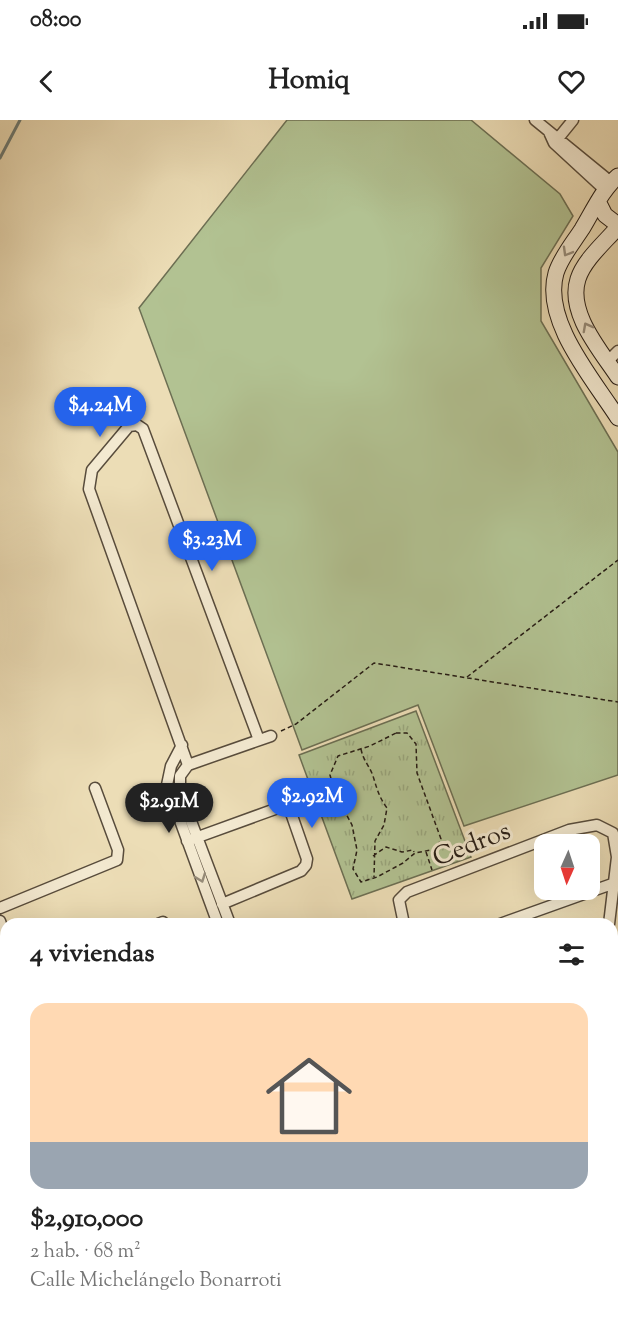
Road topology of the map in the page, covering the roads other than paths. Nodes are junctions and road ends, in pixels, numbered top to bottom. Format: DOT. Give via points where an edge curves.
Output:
graph roads {
  1 [pos="535,120"];
  2 [pos="573,120"];
  3 [pos="557,140"];
  4 [pos="608,188"];
  5 [pos="618,226"];
  6 [pos="556,273"];
  7 [pos="578,279"];
  8 [pos="613,356"];
  9 [pos="618,377"];
  10 [pos="618,418"];
  11 [pos="271,736"];
  12 [pos="260,740"];
  13 [pos="182,745"];
  14 [pos="188,765"];
  15 [pos="95,788"];
  16 [pos="193,839"];
  17 [pos="612,884"];
  18 [pos="222,904"];
  19 [pos="0,908"];
  20 [pos="216,918"];
  21 [pos="228,918"];
  22 [pos="403,918"];
  23 [pos="517,918"];
  24 [pos="609,918"];
  1 -- 3 [label="street"];
  2 -- 3 [label="street"];
  3 -- 4 [label="street"];
  4 -- 5 [label="street" via="605,215"];
  4 -- 6 [label="street, one-way"];
  5 -- 7 [label="street"];
  6 -- 7 [label="street"];
  6 -- 10 [label="street" via="555,301 564,334"];
  8 -- 7 [label="street, one-way" via="586,327 579,309"];
  8 -- 9 [label="street"];
  11 -- 12 [label="street"];
  12 -- 13 [label="street" via="143,429 129,426 92,470 89,489"];
  12 -- 14 [label="street"];
  13 -- 14 [label="street"];
  13 -- 16 [label="street" via="167,785"];
  14 -- 16 [label="street" via="180,776 180,792"];
  15 -- 19 [label="street" via="118,850 117,860"];
  16 -- 18 [label="street"];
  16 -- 18 [label="street" via="278,808 290,810 306,866"];
  16 -- 20 [label="street, one-way"];
  17 -- 22 [label="street, Cedros" via="616,840 613,833 597,825 569,830 407,892 399,900"];
  17 -- 23 [label="street"];
  17 -- 24 [label="street"];
  18 -- 21 [label="street"];
}
